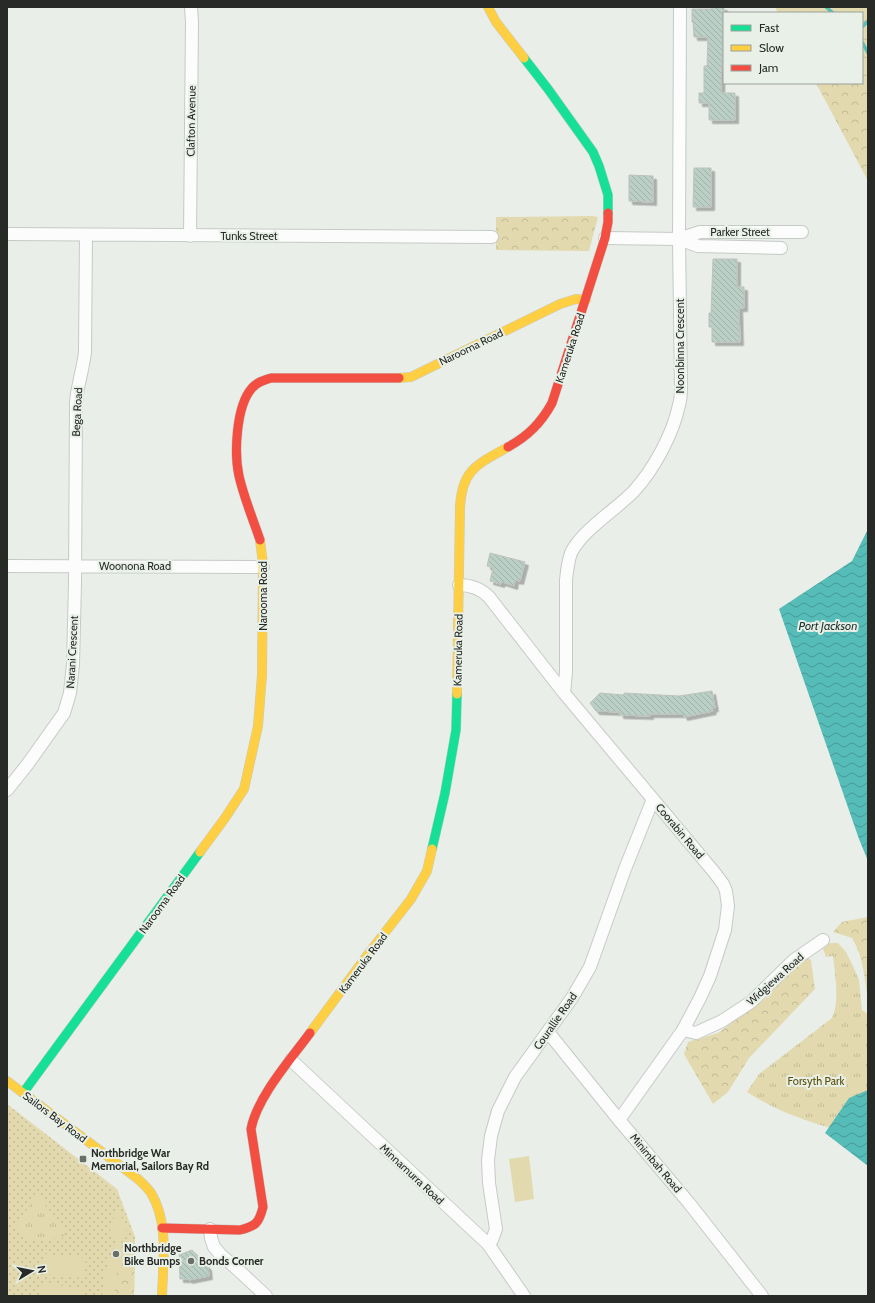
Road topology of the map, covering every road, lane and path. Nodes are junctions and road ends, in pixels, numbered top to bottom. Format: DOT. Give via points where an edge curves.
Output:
graph roads {
  1 [pos="191,7"];
  2 [pos="488,7"];
  3 [pos="680,7"];
  4 [pos="802,232"];
  5 [pos="7,234"];
  6 [pos="86,235"];
  7 [pos="190,236"];
  8 [pos="492,237"];
  9 [pos="605,238"];
  10 [pos="679,238"];
  11 [pos="781,248"];
  12 [pos="586,300"];
  13 [pos="7,566"];
  14 [pos="75,566"];
  15 [pos="264,568"];
  16 [pos="459,585"];
  17 [pos="564,693"];
  18 [pos="7,790"];
  19 [pos="653,799"];
  20 [pos="823,940"];
  21 [pos="683,1030"];
  22 [pos="548,1032"];
  23 [pos="291,1060"];
  24 [pos="7,1081"];
  25 [pos="23,1092"];
  26 [pos="619,1120"];
  27 [pos="162,1228"];
  28 [pos="210,1229"];
  29 [pos="488,1244"];
  30 [pos="162,1296"];
  31 [pos="266,1296"];
  32 [pos="524,1296"];
  33 [pos="762,1296"];
  1 -- 7 [label="street, Clafton Avenue"];
  2 -- 9 [label="street, Kameruka Road" via="496,22 593,152 608,195"];
  3 -- 10 [label="street, Noonbinna Crescent"];
  4 -- 10 [label="street, Parker Street" via="700,232"];
  5 -- 6 [label="street, Tunks Street"];
  6 -- 7 [label="street, Tunks Street"];
  6 -- 14 [label="street, Bega Road" via="85,352 76,403"];
  7 -- 8 [label="street, Tunks Street"];
  9 -- 10 [label="street, Parker Street"];
  9 -- 12 [label="street, Kameruka Road"];
  10 -- 11 [label="street, Parker Street" via="698,246"];
  10 -- 17 [label="street, Noonbinna Crescent" via="681,387 678,410 671,432 645,478 634,492 589,531 572,553 566,580"];
  12 -- 15 [label="street, Narooma Road" via="576,299 560,304 411,377 271,378 255,385 245,401 236,455 246,499 260,539"];
  12 -- 16 [label="street, Kameruka Road" via="547,414 522,440 475,467 463,485 460,496"];
  13 -- 14 [label="street, Woonona Road"];
  14 -- 15 [label="street, Woonona Road"];
  14 -- 18 [label="street, Narani Crescent" via="73,664 70,693 64,713"];
  15 -- 25 [label="street, Narooma Road" via="262,675 258,726 244,789"];
  16 -- 17 [label="street, Coorabin Road" via="476,587 484,592"];
  16 -- 23 [label="street, Kameruka Road" via="456,730 446,793 427,871 411,899"];
  17 -- 19 [label="street, Coorabin Road"];
  19 -- 21 [label="street, Coorabin Road" via="719,878 728,898 727,922 718,955"];
  19 -- 22 [label="street, Courallie Road" via="590,967"];
  20 -- 21 [label="street, Widgiewa Road" via="794,960 751,1002 722,1021 696,1034"];
  21 -- 26 [label="street, Coorabin Road"];
  22 -- 26 [label="street, Minimbah Road"];
  22 -- 29 [label="street, Courallie Road" via="515,1077 498,1111 488,1160 496,1229"];
  23 -- 28 [label="street, Kameruka Road" via="261,1101 252,1121 252,1140 263,1207 260,1219 256,1224 240,1230"];
  23 -- 29 [label="street, Minnamurra Road"];
  24 -- 25 [label="street, Sailors Bay Road"];
  25 -- 27 [label="street, Sailors Bay Road" via="143,1184 155,1200"];
  26 -- 33 [label="street, Minimbah Road"];
  27 -- 28 [label="street, Kameruka Road"];
  27 -- 30 [label="street, Sailors Bay Road"];
  28 -- 31 [label="street" via="212,1242 221,1256"];
  29 -- 32 [label="street, Minnamurra Road"];
}
